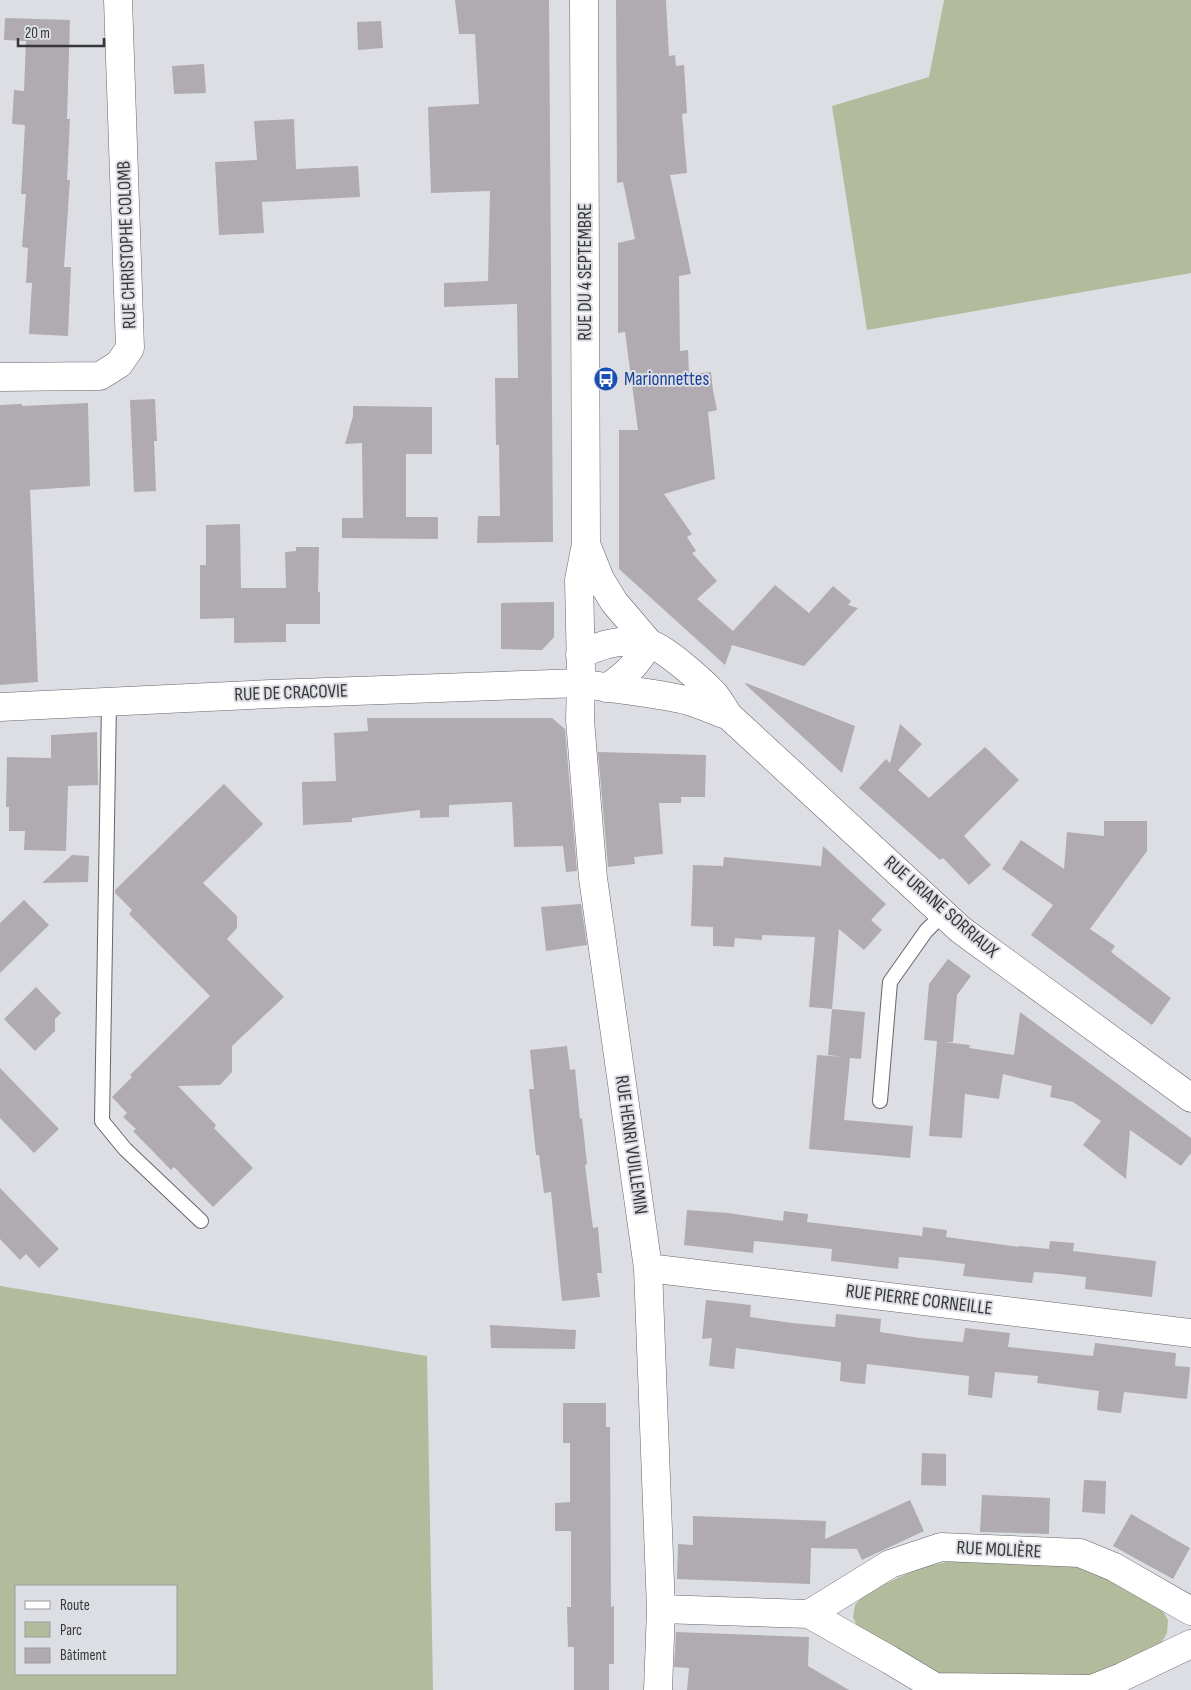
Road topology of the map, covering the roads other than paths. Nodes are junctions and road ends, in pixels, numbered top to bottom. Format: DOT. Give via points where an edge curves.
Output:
graph roads {
  1 [pos="118,0"];
  2 [pos="584,0"];
  3 [pos="0,377"];
  4 [pos="586,544"];
  5 [pos="649,643"];
  6 [pos="580,655"];
  7 [pos="593,685"];
  8 [pos="110,702"];
  9 [pos="0,707"];
  10 [pos="729,716"];
  11 [pos="943,914"];
  12 [pos="1191,1098"];
  13 [pos="880,1101"];
  14 [pos="201,1220"];
  15 [pos="648,1268"];
  16 [pos="1191,1333"];
  17 [pos="661,1609"];
  18 [pos="1191,1611"];
  19 [pos="809,1614"];
  20 [pos="1191,1644"];
  21 [pos="658,1690"];
  1 -- 3 [label="street, RUE CHRISTOPHE COLOMB" via="130,348 119,364 100,376"];
  2 -- 4 [label="street, RUE DU 4 SEPTEMBRE"];
  4 -- 5 [label="street, RUE DU 4 SEPTEMBRE" via="600,579 614,602"];
  4 -- 6 [label="street, RUE DU 4 SEPTEMBRE" via="579,580"];
  5 -- 6 [label="street, RUE URIANE SORRIAUX" via="621,641 595,647"];
  5 -- 7 [label="street" via="621,679"];
  5 -- 10 [label="street, RUE URIANE SORRIAUX" via="684,666 714,694"];
  6 -- 7 [label="street, RUE DU 4 SEPTEMBRE"];
  7 -- 8 [label="street, RUE DE CRACOVIE"];
  7 -- 10 [label="street, RUE URIANE SORRIAUX" via="660,694"];
  7 -- 15 [label="street, RUE HENRI VUILLEMIN" via="580,720 593,878"];
  8 -- 9 [label="street, RUE DE CRACOVIE"];
  8 -- 14 [label="lane" via="102,1121 125,1149"];
  10 -- 11 [label="street, RUE URIANE SORRIAUX"];
  11 -- 12 [label="street, RUE URIANE SORRIAUX"];
  11 -- 13 [label="lane" via="890,982"];
  15 -- 16 [label="street, RUE PIERRE CORNEILLE"];
  15 -- 17 [label="street, RUE HENRI VUILLEMIN"];
  17 -- 19 [label="street"];
  17 -- 21 [label="street, RUE HENRI VUILLEMIN"];
  18 -- 19 [label="street, RUE MOLIÈRE" via="1114,1567 1080,1553 941,1547 890,1564"];
  19 -- 20 [label="street" via="935,1688 1092,1689"];
}
